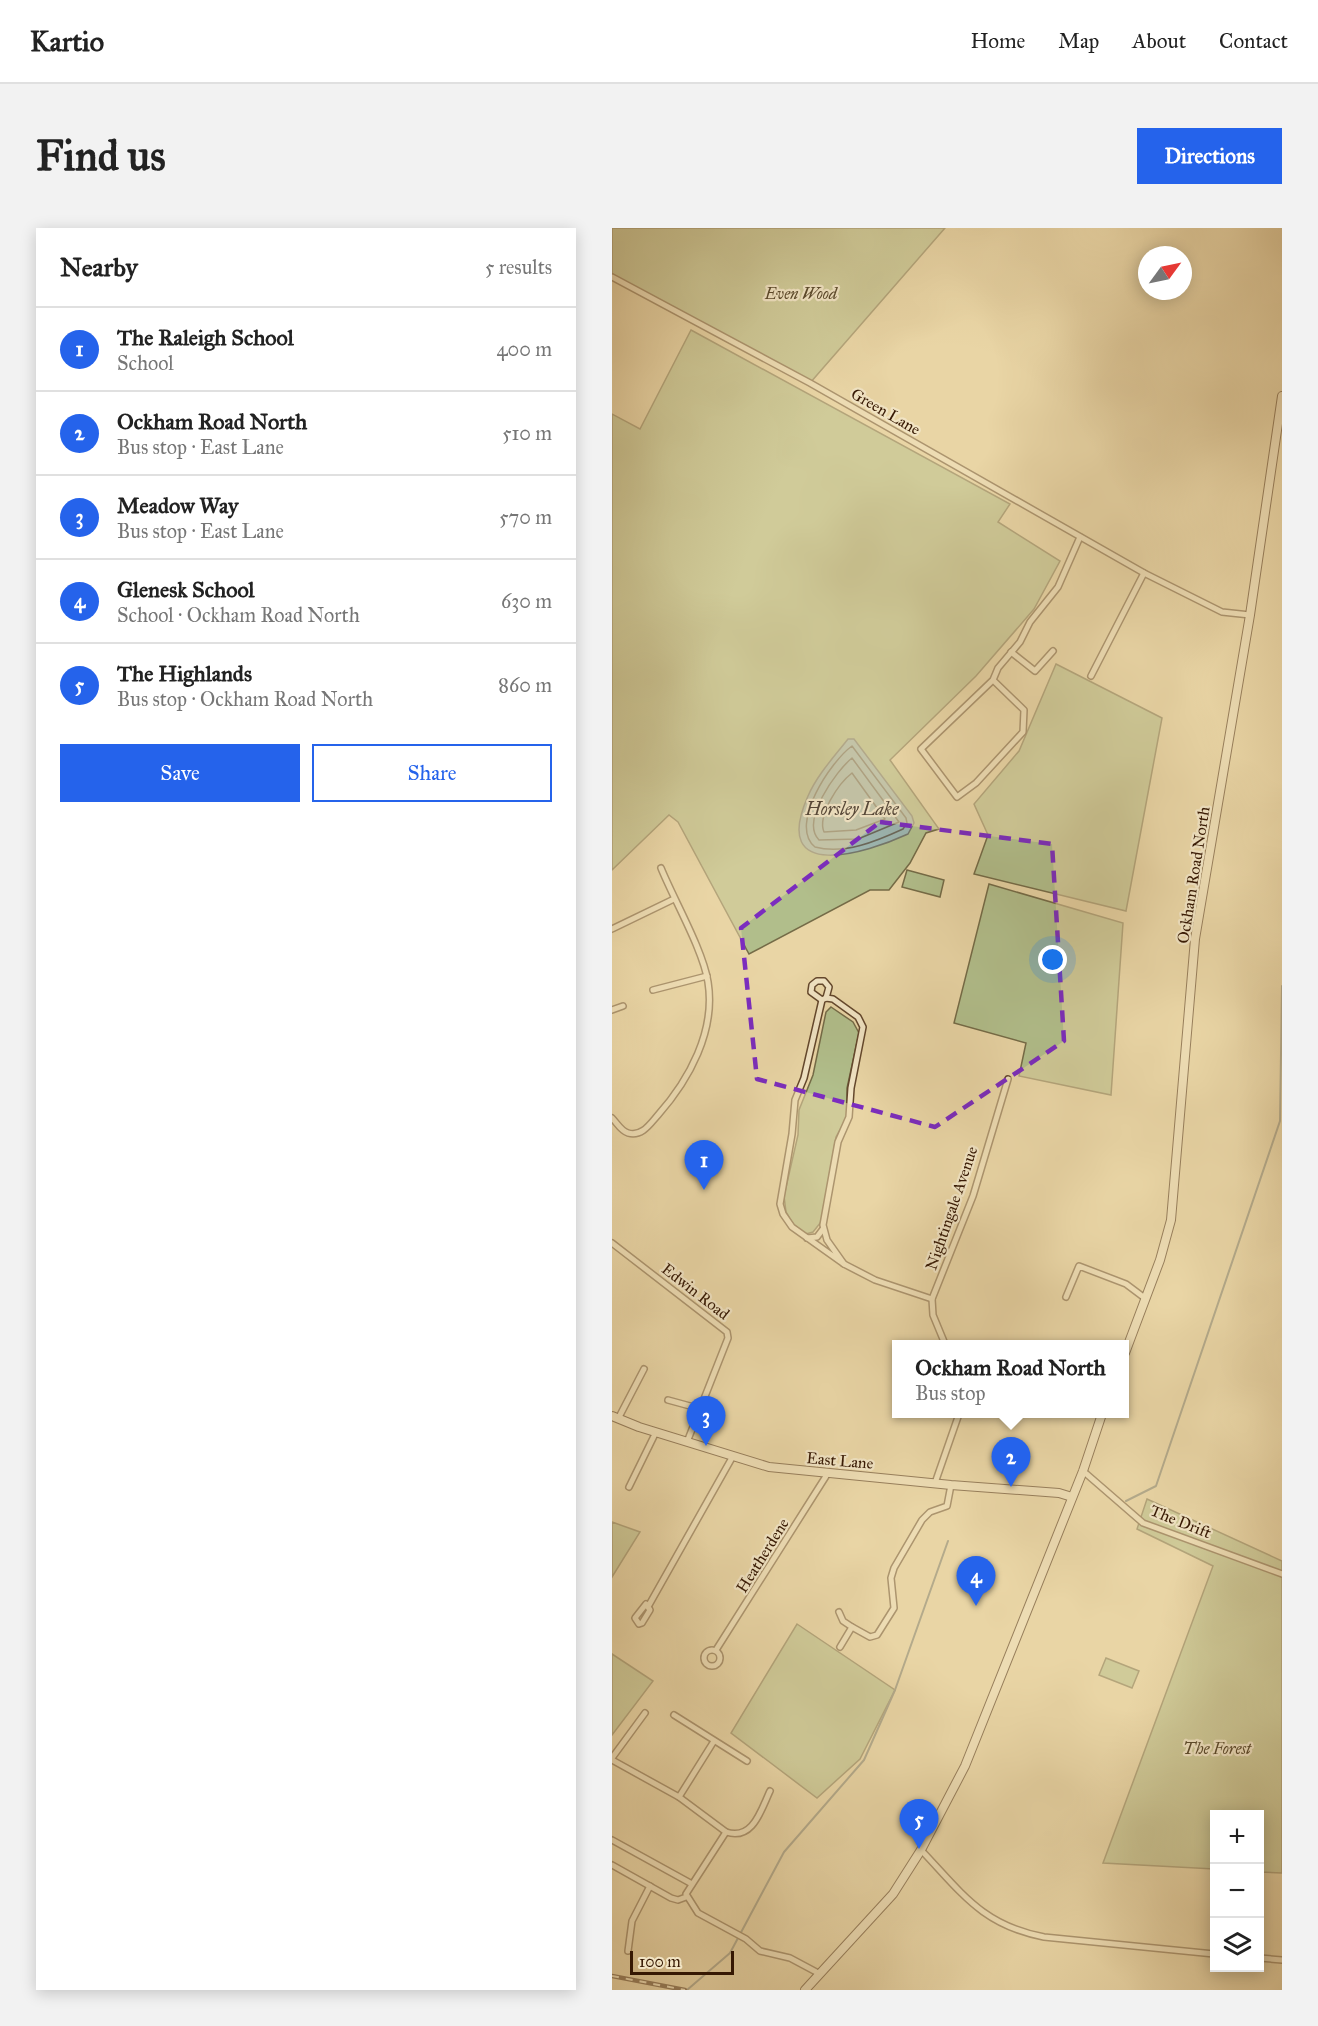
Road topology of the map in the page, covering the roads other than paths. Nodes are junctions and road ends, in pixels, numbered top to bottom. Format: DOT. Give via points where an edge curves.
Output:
graph roads {
  1 [pos="612,278"];
  2 [pos="1282,396"];
  3 [pos="1080,537"];
  4 [pos="1144,573"];
  5 [pos="1250,615"];
  6 [pos="1053,651"];
  7 [pos="1011,652"];
  8 [pos="1091,676"];
  9 [pos="993,680"];
  10 [pos="662,868"];
  11 [pos="674,899"];
  12 [pos="612,929"];
  13 [pos="706,976"];
  14 [pos="653,990"];
  15 [pos="623,1006"];
  16 [pos="612,1010"];
  17 [pos="1008,1079"];
  18 [pos="612,1118"];
  19 [pos="823,1225"];
  20 [pos="806,1237"];
  21 [pos="612,1243"];
  22 [pos="844,1264"];
  23 [pos="1066,1297"];
  24 [pos="932,1299"];
  25 [pos="1146,1299"];
  26 [pos="943,1340"];
  27 [pos="1129,1343"];
  28 [pos="644,1369"];
  29 [pos="668,1400"];
  30 [pos="700,1409"];
  31 [pos="615,1417"];
  32 [pos="957,1418"];
  33 [pos="1100,1418"];
  34 [pos="656,1432"];
  35 [pos="687,1442"];
  36 [pos="733,1456"];
  37 [pos="1083,1471"];
  38 [pos="828,1473"];
  39 [pos="935,1483"];
  40 [pos="951,1485"];
  41 [pos="629,1487"];
  42 [pos="1072,1497"];
  43 [pos="1282,1574"];
  44 [pos="649,1605"];
  45 [pos="838,1612"];
  46 [pos="852,1627"];
  47 [pos="840,1647"];
  48 [pos="716,1650"];
  49 [pos="645,1713"];
  50 [pos="674,1715"];
  51 [pos="714,1741"];
  52 [pos="612,1759"];
  53 [pos="747,1761"];
  54 [pos="770,1791"];
  55 [pos="679,1797"];
  56 [pos="726,1832"];
  57 [pos="612,1840"];
  58 [pos="921,1850"];
  59 [pos="612,1865"];
  60 [pos="692,1884"];
  61 [pos="650,1886"];
  62 [pos="686,1897"];
  63 [pos="628,1951"];
  64 [pos="1210,1954"];
  65 [pos="1264,1958"];
  66 [pos="1282,1960"];
  67 [pos="820,1974"];
  68 [pos="805,1990"];
  1 -- 3 [label="street, Green Lane" via="810,383"];
  2 -- 5 [label="main road, Ockham Road North"];
  3 -- 4 [label="street, Green Lane"];
  3 -- 7 [label="street" via="1058,587"];
  4 -- 5 [label="street, Green Lane" via="1222,612"];
  4 -- 8 [label="street"];
  5 -- 25 [label="main road, Ockham Road North" via="1195,939 1171,1220"];
  6 -- 7 [label="street" via="1035,671"];
  7 -- 9 [label="street"];
  9 -- 9 [label="street" via="921,749 957,797 976,783 1023,732 1024,710"];
  10 -- 11 [label="street"];
  11 -- 12 [label="street"];
  11 -- 13 [label="street"];
  13 -- 14 [label="street"];
  13 -- 18 [label="street" via="709,993 705,1028 696,1058 675,1095 638,1133 626,1132"];
  15 -- 16 [label="street"];
  17 -- 24 [label="street, Nightingale Avenue" via="965,1218"];
  19 -- 20 [label="street" via="817,1238"];
  19 -- 20 [label="street" via="838,1142 849,1117 850,1088 863,1027 858,1017 833,999 824,999 807,1070 795,1101 780,1195 785,1219"];
  19 -- 22 [label="street" via="827,1240"];
  20 -- 22 [label="street"];
  21 -- 30 [label="street, Edwin Road" via="727,1332"];
  22 -- 24 [label="street" via="875,1281"];
  23 -- 25 [label="street" via="1079,1266 1126,1284"];
  24 -- 26 [label="street" via="933,1315"];
  25 -- 27 [label="main road, Ockham Road North"];
  28 -- 31 [label="street"];
  29 -- 30 [label="street"];
  30 -- 35 [label="street, Edwin Road"];
  31 -- 34 [label="main road, East Lane"];
  32 -- 39 [label="street"];
  33 -- 37 [label="main road"];
  34 -- 35 [label="main road, East Lane"];
  34 -- 41 [label="street"];
  35 -- 36 [label="main road, East Lane"];
  36 -- 38 [label="main road, East Lane" via="769,1467"];
  36 -- 44 [label="street"];
  37 -- 42 [label="main road"];
  37 -- 43 [label="street, The Drift" via="1143,1523"];
  38 -- 39 [label="main road, East Lane"];
  38 -- 48 [label="street, Heatherdene"];
  39 -- 40 [label="main road, East Lane"];
  40 -- 42 [label="main road, East Lane"];
  40 -- 46 [label="street" via="947,1506 930,1512 922,1520 892,1571 895,1604 880,1631 870,1637"];
  42 -- 58 [label="main road" via="965,1766"];
  45 -- 46 [label="street"];
  46 -- 47 [label="street"];
  49 -- 52 [label="street"];
  50 -- 51 [label="street"];
  51 -- 53 [label="street"];
  51 -- 55 [label="street"];
  52 -- 55 [label="street"];
  54 -- 56 [label="street" via="754,1825 744,1833"];
  55 -- 56 [label="street"];
  56 -- 60 [label="street"];
  57 -- 60 [label="street"];
  58 -- 64 [label="street" via="983,1914 1011,1929 1044,1938"];
  58 -- 67 [label="main road" via="893,1894"];
  59 -- 61 [label="street"];
  60 -- 62 [label="street"];
  61 -- 62 [label="street" via="671,1898"];
  61 -- 63 [label="street" via="632,1921"];
  62 -- 67 [label="street" via="698,1913 760,1951 790,1958"];
  65 -- 66 [label="street"];
  67 -- 68 [label="main road"];
}
